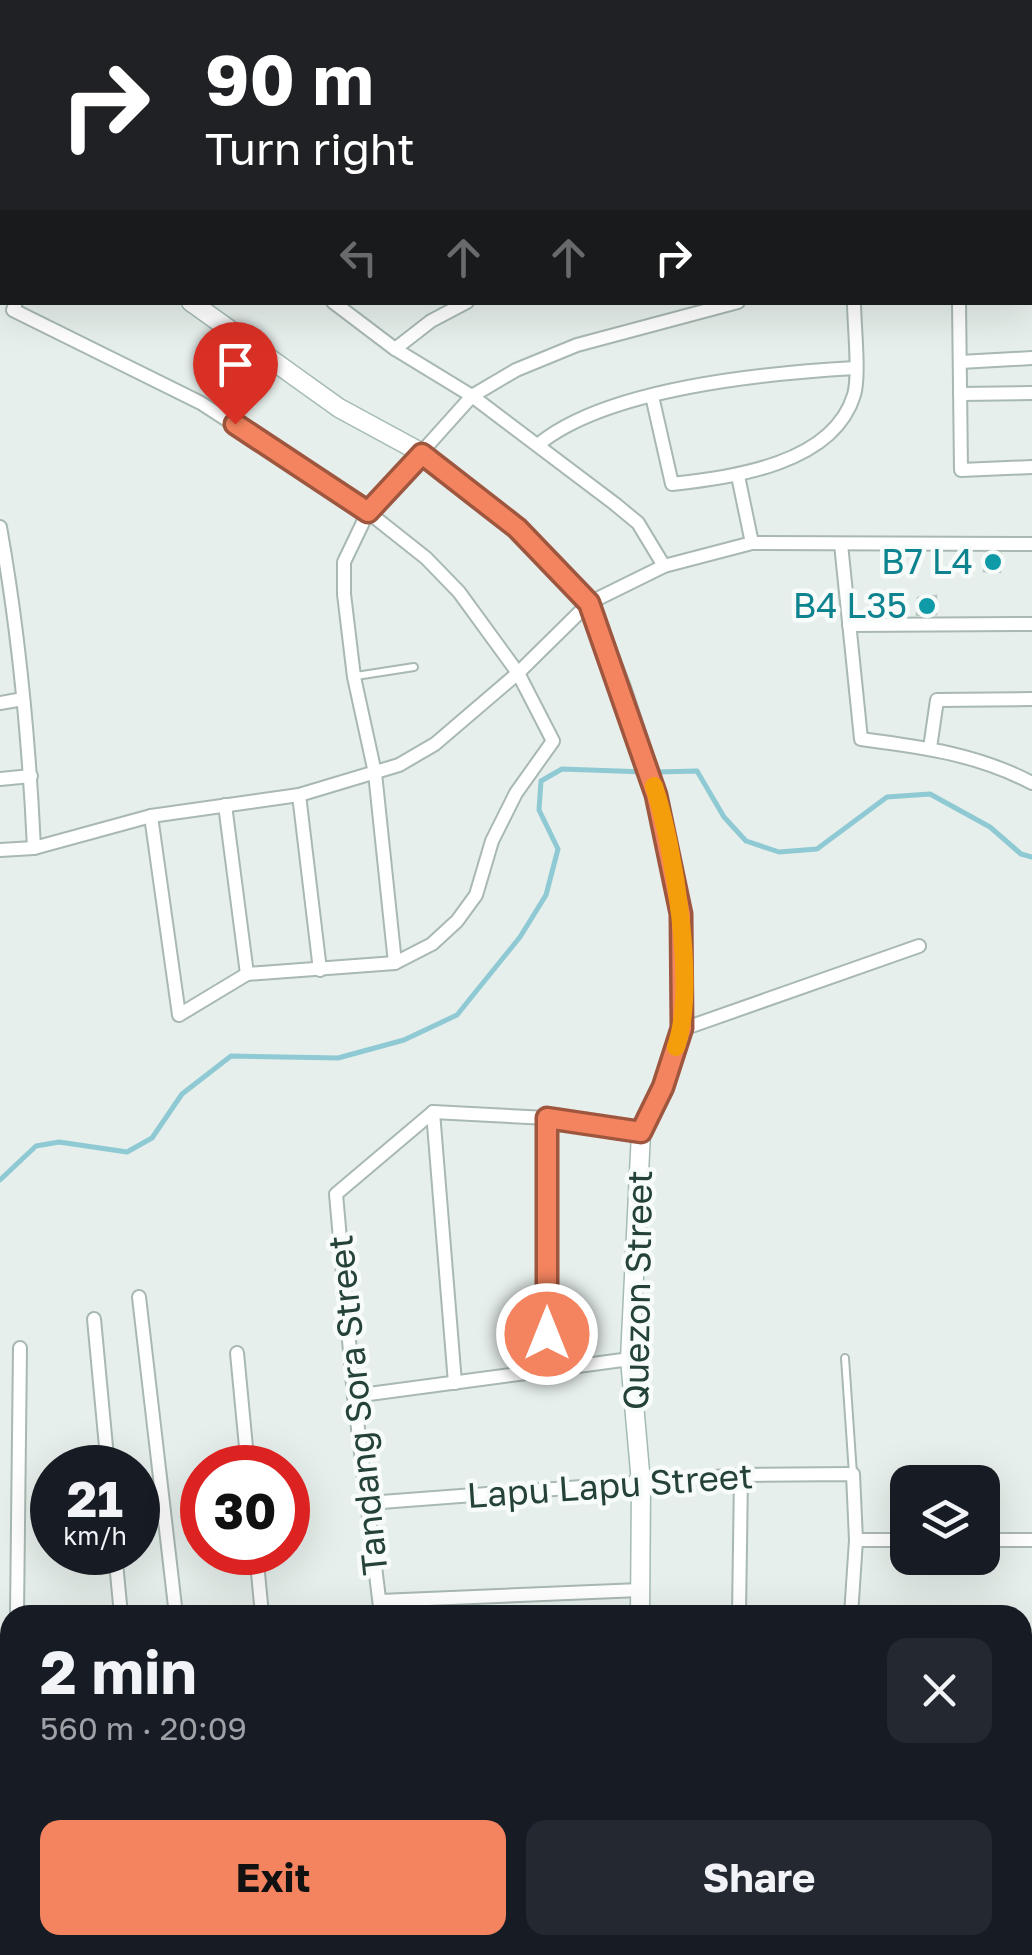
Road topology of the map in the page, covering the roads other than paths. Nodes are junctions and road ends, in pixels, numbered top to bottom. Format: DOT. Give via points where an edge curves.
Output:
graph roads {
  1 [pos="195,305"];
  2 [pos="337,305"];
  3 [pos="461,305"];
  4 [pos="726,305"];
  5 [pos="854,305"];
  6 [pos="959,305"];
  7 [pos="15,306"];
  8 [pos="394,349"];
  9 [pos="1032,358"];
  10 [pos="960,362"];
  11 [pos="855,368"];
  12 [pos="1032,393"];
  13 [pos="960,394"];
  14 [pos="472,396"];
  15 [pos="652,396"];
  16 [pos="539,444"];
  17 [pos="422,454"];
  18 [pos="1032,466"];
  19 [pos="738,476"];
  20 [pos="368,512"];
  21 [pos="0,527"];
  22 [pos="752,543"];
  23 [pos="841,544"];
  24 [pos="1032,544"];
  25 [pos="664,566"];
  26 [pos="589,603"];
  27 [pos="7,620"];
  28 [pos="849,624"];
  29 [pos="1032,624"];
  30 [pos="414,667"];
  31 [pos="518,672"];
  32 [pos="354,676"];
  33 [pos="23,699"];
  34 [pos="1032,699"];
  35 [pos="0,702"];
  36 [pos="930,748"];
  37 [pos="375,773"];
  38 [pos="30,776"];
  39 [pos="0,779"];
  40 [pos="1032,783"];
  41 [pos="299,795"];
  42 [pos="225,805"];
  43 [pos="151,816"];
  44 [pos="34,848"];
  45 [pos="0,850"];
  46 [pos="919,946"];
  47 [pos="395,962"];
  48 [pos="320,970"];
  49 [pos="247,974"];
  50 [pos="682,1028"];
  51 [pos="433,1112"];
  52 [pos="547,1118"];
  53 [pos="641,1132"];
  54 [pos="139,1297"];
  55 [pos="94,1319"];
  56 [pos="20,1348"];
  57 [pos="237,1353"];
  58 [pos="845,1358"];
  59 [pos="630,1360"];
  60 [pos="547,1370"];
  61 [pos="455,1383"];
  62 [pos="354,1396"];
  63 [pos="106,1445"];
  64 [pos="246,1445"];
  65 [pos="853,1474"];
  66 [pos="741,1475"];
  67 [pos="641,1483"];
  68 [pos="368,1502"];
  69 [pos="856,1540"];
  70 [pos="890,1540"];
  71 [pos="1000,1540"];
  72 [pos="1032,1540"];
  73 [pos="118,1575"];
  74 [pos="258,1575"];
  75 [pos="640,1590"];
  76 [pos="17,1605"];
  77 [pos="120,1605"];
  78 [pos="175,1605"];
  79 [pos="261,1605"];
  80 [pos="381,1605"];
  81 [pos="424,1605"];
  82 [pos="640,1605"];
  83 [pos="739,1605"];
  84 [pos="852,1605"];
  1 -- 17 [label="street" via="340,408"];
  2 -- 8 [label="street"];
  3 -- 8 [label="street"];
  4 -- 14 [label="street" via="577,344"];
  5 -- 11 [label="street"];
  6 -- 10 [label="street"];
  7 -- 20 [label="street" via="202,403"];
  8 -- 14 [label="street"];
  9 -- 10 [label="street"];
  10 -- 13 [label="street"];
  11 -- 15 [label="street" via="779,372"];
  11 -- 19 [label="street" via="856,392 839,427 810,449"];
  12 -- 13 [label="street"];
  13 -- 18 [label="street" via="961,470"];
  14 -- 16 [label="street"];
  14 -- 17 [label="street"];
  15 -- 16 [label="street" via="593,413"];
  15 -- 19 [label="street" via="672,484"];
  16 -- 25 [label="street" via="638,523"];
  17 -- 20 [label="street"];
  17 -- 26 [label="street" via="517,528"];
  19 -- 22 [label="street"];
  20 -- 31 [label="street" via="459,592"];
  20 -- 32 [label="street" via="344,562"];
  21 -- 27 [label="street"];
  22 -- 23 [label="street"];
  22 -- 25 [label="street"];
  23 -- 24 [label="street"];
  23 -- 28 [label="street"];
  25 -- 26 [label="street"];
  26 -- 31 [label="street"];
  26 -- 50 [label="street, Quezon Street" via="656,795 681,914"];
  27 -- 33 [label="street"];
  28 -- 29 [label="street"];
  28 -- 36 [label="street" via="861,738"];
  30 -- 32 [label="lane"];
  31 -- 37 [label="street" via="435,744"];
  31 -- 47 [label="street" via="553,742 516,793 476,895 458,921 432,944"];
  32 -- 37 [label="street"];
  33 -- 35 [label="street"];
  33 -- 38 [label="street"];
  34 -- 36 [label="street" via="938,700"];
  36 -- 40 [label="street" via="1002,767"];
  37 -- 41 [label="street"];
  37 -- 47 [label="street"];
  38 -- 39 [label="street"];
  38 -- 44 [label="street"];
  41 -- 42 [label="street"];
  41 -- 48 [label="street"];
  42 -- 43 [label="street"];
  42 -- 49 [label="street"];
  43 -- 44 [label="street"];
  43 -- 49 [label="street" via="179,1015"];
  44 -- 45 [label="street"];
  46 -- 50 [label="street"];
  47 -- 48 [label="street"];
  48 -- 49 [label="street"];
  50 -- 53 [label="street, Quezon Street"];
  51 -- 52 [label="street"];
  51 -- 61 [label="street"];
  51 -- 62 [label="street, Tandang Sora Street" via="336,1194"];
  52 -- 53 [label="street"];
  52 -- 60 [label="street"];
  53 -- 59 [label="street, Quezon Street"];
  54 -- 78 [label="street"];
  55 -- 63 [label="street"];
  56 -- 76 [label="street"];
  57 -- 64 [label="street"];
  58 -- 65 [label="lane"];
  59 -- 60 [label="street"];
  59 -- 67 [label="street, Quezon Street"];
  60 -- 61 [label="street"];
  61 -- 62 [label="street"];
  62 -- 68 [label="street, Tandang Sora Street"];
  65 -- 66 [label="street, Lapu Lapu Street"];
  65 -- 69 [label="street"];
  66 -- 67 [label="street, Lapu Lapu Street"];
  66 -- 83 [label="street"];
  67 -- 68 [label="street, Lapu Lapu Street"];
  67 -- 75 [label="street, Quezon Street"];
  68 -- 80 [label="street, Tandang Sora Street"];
  69 -- 70 [label="street"];
  69 -- 84 [label="street"];
  71 -- 72 [label="street"];
  73 -- 77 [label="street"];
  74 -- 79 [label="street"];
  75 -- 81 [label="street"];
  75 -- 82 [label="street, Quezon Street"];
}
